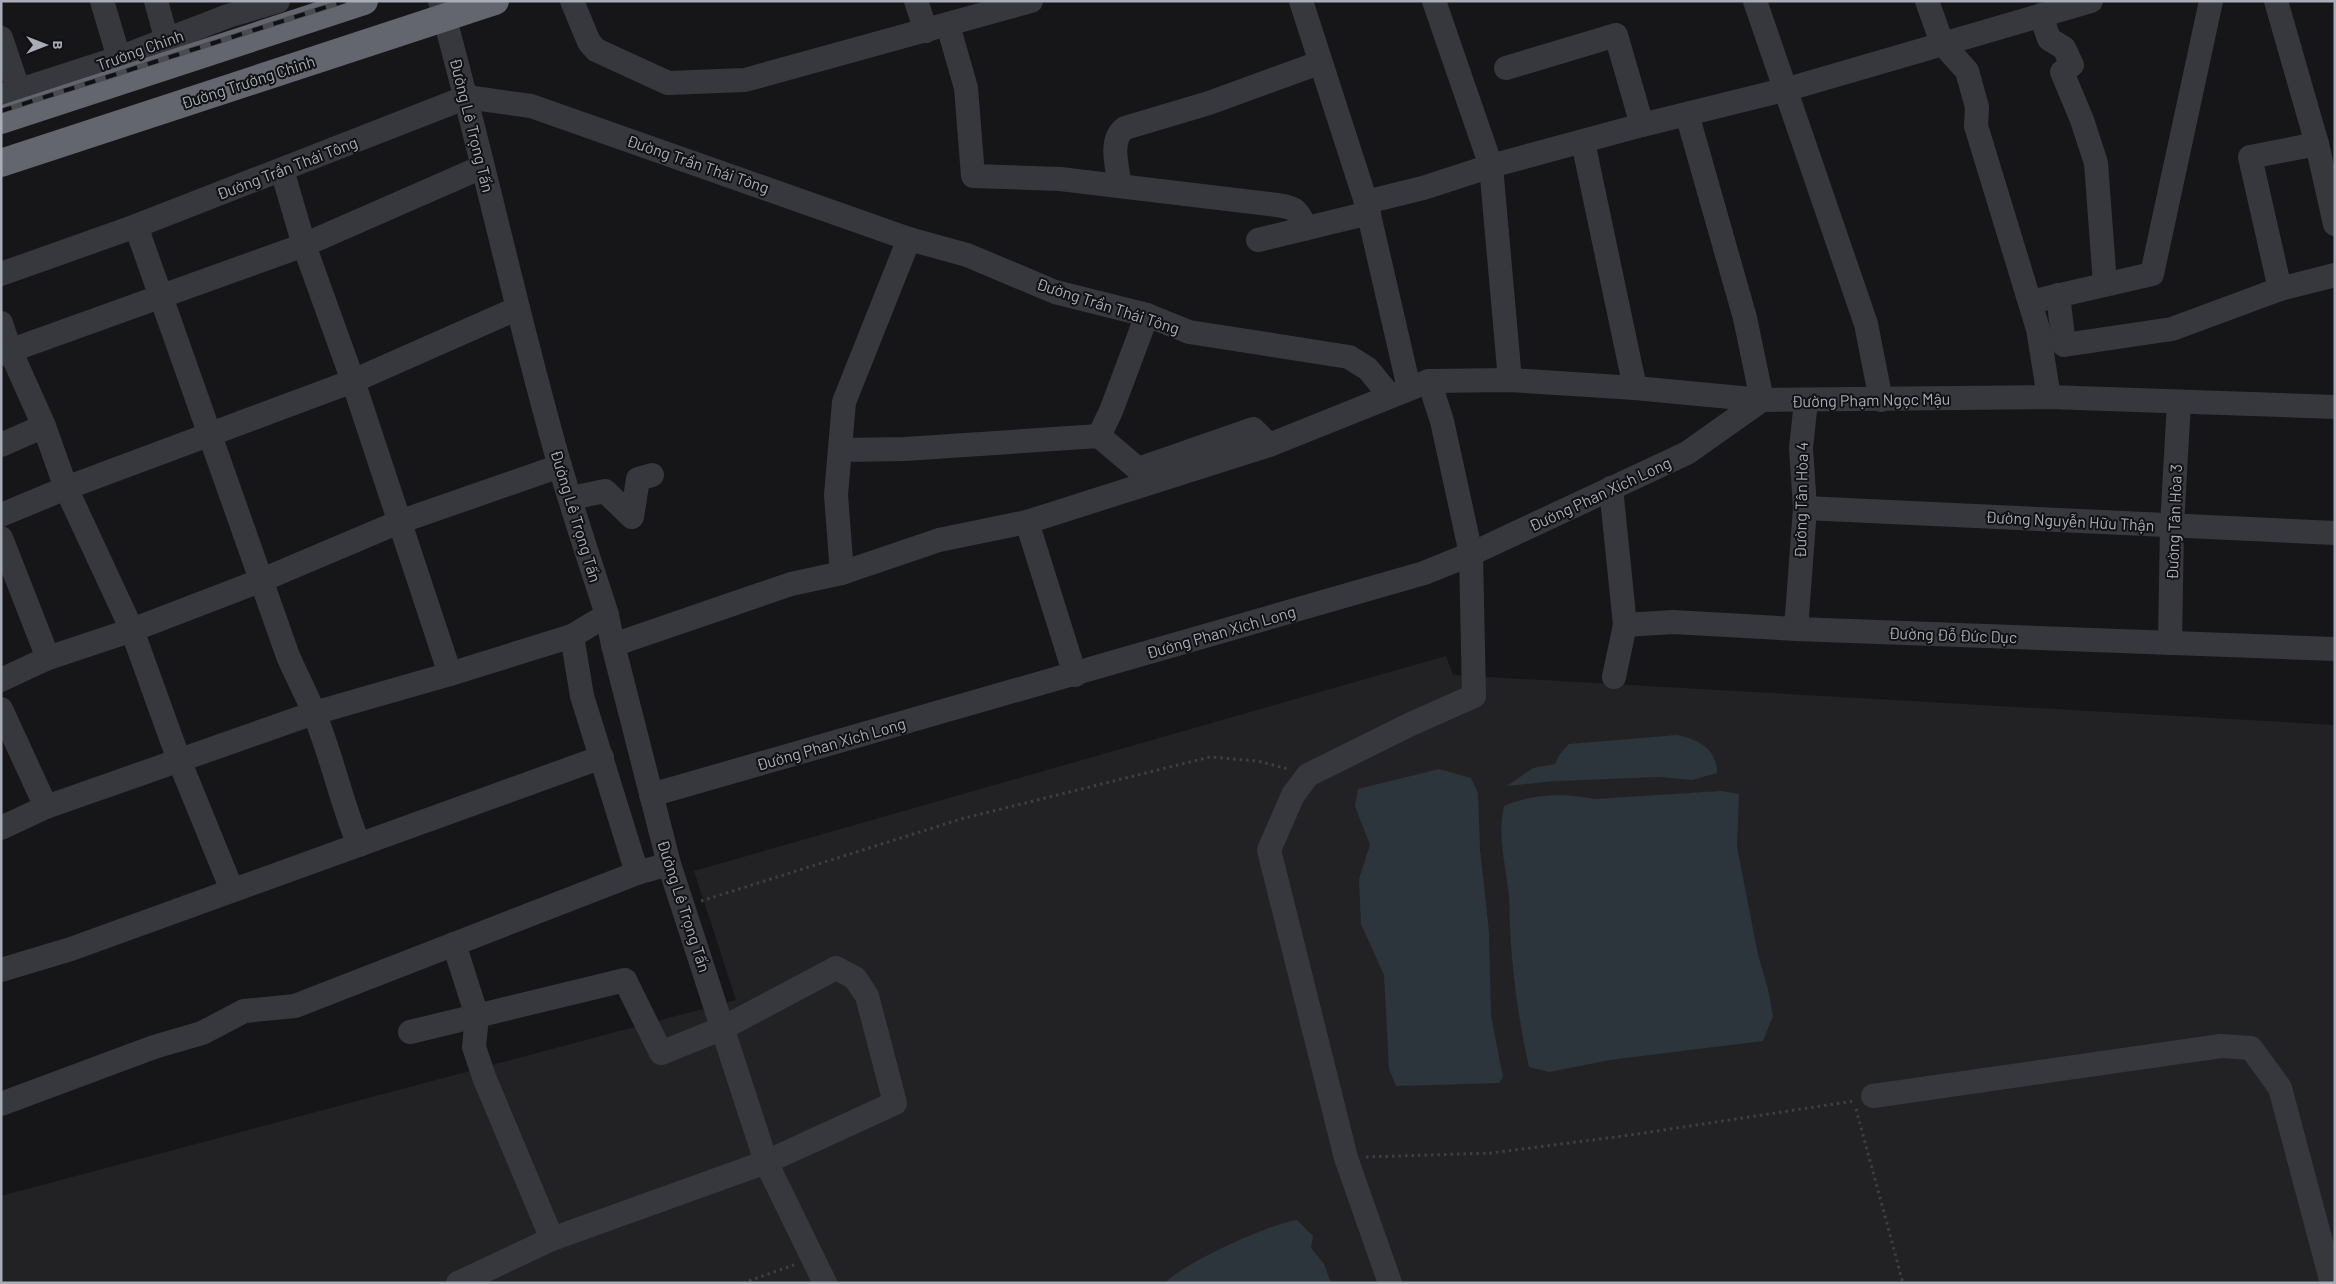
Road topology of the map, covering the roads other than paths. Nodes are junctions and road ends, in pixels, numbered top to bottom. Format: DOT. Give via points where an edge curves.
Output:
graph roads {
  1 [pos="102,1"];
  2 [pos="156,1"];
  3 [pos="278,1"];
  4 [pos="364,1"];
  5 [pos="496,1"];
  6 [pos="572,1"];
  7 [pos="916,1"];
  8 [pos="1031,1"];
  9 [pos="1301,1"];
  10 [pos="1434,1"];
  11 [pos="1756,1"];
  12 [pos="1927,1"];
  13 [pos="2211,1"];
  14 [pos="2276,1"];
  15 [pos="2088,2"];
  16 [pos="253,5"];
  17 [pos="984,8"];
  18 [pos="226,9"];
  19 [pos="442,9"];
  20 [pos="2041,15"];
  21 [pos="937,28"];
  22 [pos="1,38"];
  23 [pos="167,41"];
  24 [pos="1942,43"];
  25 [pos="119,58"];
  26 [pos="1319,63"];
  27 [pos="1506,68"];
  28 [pos="1788,89"];
  29 [pos="10,94"];
  30 [pos="468,97"];
  31 [pos="1686,114"];
  32 [pos="1,120"];
  33 [pos="1642,125"];
  34 [pos="1583,142"];
  35 [pos="2318,144"];
  36 [pos="1,163"];
  37 [pos="1491,166"];
  38 [pos="482,167"];
  39 [pos="282,170"];
  40 [pos="1120,186"];
  41 [pos="1367,208"];
  42 [pos="2335,224"];
  43 [pos="136,226"];
  44 [pos="1304,228"];
  45 [pos="909,239"];
  46 [pos="1258,240"];
  47 [pos="304,245"];
  48 [pos="1,274"];
  49 [pos="2335,275"];
  50 [pos="2105,284"];
  51 [pos="2280,290"];
  52 [pos="2058,295"];
  53 [pos="162,297"];
  54 [pos="2030,302"];
  55 [pos="518,308"];
  56 [pos="1147,315"];
  57 [pos="1,323"];
  58 [pos="6,352"];
  59 [pos="1510,380"];
  60 [pos="353,382"];
  61 [pos="1409,388"];
  62 [pos="1634,388"];
  63 [pos="2048,397"];
  64 [pos="1762,400"];
  65 [pos="1880,400"];
  66 [pos="1806,401"];
  67 [pos="2180,402"];
  68 [pos="2335,407"];
  69 [pos="44,426"];
  70 [pos="210,435"];
  71 [pos="1099,436"];
  72 [pos="1,445"];
  73 [pos="1268,445"];
  74 [pos="841,450"];
  75 [pos="560,466"];
  76 [pos="652,475"];
  77 [pos="66,488"];
  78 [pos="1611,488"];
  79 [pos="571,498"];
  80 [pos="1805,508"];
  81 [pos="1,515"];
  82 [pos="399,522"];
  83 [pos="1027,522"];
  84 [pos="2172,526"];
  85 [pos="2335,532"];
  86 [pos="1,538"];
  87 [pos="1471,554"];
  88 [pos="842,573"];
  89 [pos="262,580"];
  90 [pos="607,615"];
  91 [pos="1625,625"];
  92 [pos="1796,629"];
  93 [pos="132,630"];
  94 [pos="572,636"];
  95 [pos="2170,643"];
  96 [pos="612,645"];
  97 [pos="2335,649"];
  98 [pos="48,658"];
  99 [pos="450,674"];
  100 [pos="1075,675"];
  101 [pos="1614,677"];
  102 [pos="1,680"];
  103 [pos="1,709"];
  104 [pos="314,713"];
  105 [pos="602,757"];
  106 [pos="179,760"];
  107 [pos="651,795"];
  108 [pos="46,807"];
  109 [pos="1,828"];
  110 [pos="360,845"];
  111 [pos="669,864"];
  112 [pos="637,873"];
  113 [pos="232,890"];
  114 [pos="454,944"];
  115 [pos="1,970"];
  116 [pos="477,1016"];
  117 [pos="723,1028"];
  118 [pos="410,1032"];
  119 [pos="1874,1096"];
  120 [pos="1,1104"];
  121 [pos="766,1162"];
  122 [pos="552,1239"];
  123 [pos="458,1283"];
  124 [pos="825,1283"];
  125 [pos="1390,1283"];
  126 [pos="2332,1283"];
  1 -- 25 [label="street"];
  2 -- 23 [label="street"];
  3 -- 16 [label="street, Trường Chinh"];
  4 -- 32 [label="highway"];
  5 -- 19 [label="highway, Đường Trường Chinh"];
  6 -- 21 [label="street" via="589,42 596,50 668,83 745,80"];
  7 -- 21 [label="street"];
  8 -- 17 [label="street"];
  9 -- 26 [label="street"];
  10 -- 37 [label="street"];
  11 -- 28 [label="street"];
  12 -- 24 [label="street"];
  13 -- 50 [label="street" via="2152,274"];
  14 -- 35 [label="street"];
  15 -- 20 [label="street"];
  16 -- 18 [label="street, Trường Chinh"];
  17 -- 21 [label="street"];
  18 -- 23 [label="street, Trường Chinh"];
  19 -- 30 [label="street, Đường Lê Trọng Tấn"];
  19 -- 36 [label="highway, Đường Trường Chinh"];
  20 -- 24 [label="street"];
  20 -- 50 [label="street" via="2049,39 2064,48 2072,65 2062,72 2096,162"];
  21 -- 40 [label="street" via="966,88 973,176 1060,179"];
  22 -- 29 [label="street"];
  23 -- 25 [label="street, Trường Chinh"];
  24 -- 28 [label="street"];
  24 -- 54 [label="street" via="1967,71 1977,107 1976,126"];
  25 -- 29 [label="street, Trường Chinh"];
  26 -- 40 [label="street" via="1209,103 1125,128 1115,142"];
  26 -- 41 [label="street"];
  27 -- 33 [label="street" via="1616,35"];
  28 -- 31 [label="street"];
  28 -- 65 [label="street" via="1866,324"];
  30 -- 38 [label="street, Đường Lê Trọng Tấn"];
  30 -- 39 [label="street, Đường Trần Thái Tông"];
  30 -- 45 [label="street, Đường Trần Thái Tông" via="530,106"];
  31 -- 33 [label="street"];
  31 -- 64 [label="street" via="1745,318"];
  33 -- 34 [label="street"];
  34 -- 37 [label="street"];
  34 -- 62 [label="street"];
  35 -- 42 [label="street"];
  35 -- 51 [label="street" via="2250,157"];
  37 -- 41 [label="street"];
  37 -- 59 [label="street"];
  38 -- 47 [label="street"];
  38 -- 55 [label="street, Đường Lê Trọng Tấn"];
  39 -- 43 [label="street, Đường Trần Thái Tông"];
  39 -- 47 [label="street"];
  40 -- 44 [label="street" via="1291,207 1302,216"];
  41 -- 44 [label="street"];
  41 -- 61 [label="street"];
  43 -- 48 [label="street, Đường Trần Thái Tông"];
  43 -- 53 [label="street"];
  44 -- 46 [label="street"];
  45 -- 56 [label="street, Đường Trần Thái Tông" via="967,254 1055,292"];
  45 -- 74 [label="street" via="844,402"];
  47 -- 53 [label="street"];
  47 -- 60 [label="street"];
  49 -- 51 [label="street"];
  50 -- 52 [label="street"];
  51 -- 52 [label="street" via="2172,329 2064,345"];
  52 -- 54 [label="street"];
  53 -- 58 [label="street"];
  53 -- 70 [label="street"];
  54 -- 63 [label="street" via="2038,329"];
  55 -- 60 [label="street"];
  55 -- 75 [label="street, Đường Lê Trọng Tấn"];
  56 -- 61 [label="street, Đường Trần Thái Tông" via="1189,332 1349,357"];
  56 -- 71 [label="street"];
  57 -- 58 [label="street"];
  58 -- 69 [label="street"];
  59 -- 61 [label="street, Đường Phạm Ngọc Mậu"];
  59 -- 62 [label="street, Đường Phạm Ngọc Mậu"];
  60 -- 70 [label="street"];
  60 -- 82 [label="street"];
  61 -- 73 [label="street"];
  61 -- 87 [label="street" via="1442,421"];
  62 -- 64 [label="street, Đường Phạm Ngọc Mậu"];
  63 -- 65 [label="street, Đường Phạm Ngọc Mậu"];
  63 -- 67 [label="street, Đường Phạm Ngọc Mậu"];
  64 -- 66 [label="street, Đường Phạm Ngọc Mậu"];
  64 -- 78 [label="street, Đường Phan Xích Long" via="1686,453"];
  65 -- 66 [label="street, Đường Phạm Ngọc Mậu"];
  66 -- 80 [label="street, Đường Tân Hòa 4" via="1801,448"];
  67 -- 68 [label="street, Đường Phạm Ngọc Mậu"];
  67 -- 84 [label="street, Đường Tân Hòa 3"];
  69 -- 72 [label="street"];
  69 -- 77 [label="street"];
  70 -- 77 [label="street"];
  70 -- 89 [label="street"];
  71 -- 73 [label="street" via="1138,469 1253,429"];
  71 -- 74 [label="street"];
  73 -- 83 [label="street"];
  74 -- 88 [label="street" via="836,495"];
  75 -- 79 [label="street, Đường Lê Trọng Tấn"];
  75 -- 82 [label="street"];
  76 -- 79 [label="street" via="638,479 632,517 605,491"];
  77 -- 81 [label="street"];
  77 -- 93 [label="street"];
  78 -- 87 [label="street, Đường Phan Xích Long"];
  78 -- 91 [label="street"];
  79 -- 90 [label="street, Đường Lê Trọng Tấn"];
  80 -- 84 [label="street, Đường Nguyễn Hữu Thận"];
  80 -- 92 [label="street, Đường Tân Hòa 4"];
  82 -- 89 [label="street"];
  82 -- 99 [label="street"];
  83 -- 88 [label="street" via="939,540"];
  83 -- 100 [label="street"];
  84 -- 85 [label="street, Đường Nguyễn Hữu Thận"];
  84 -- 95 [label="street, Đường Tân Hòa 3"];
  86 -- 98 [label="street"];
  87 -- 100 [label="street, Đường Phan Xích Long" via="1424,573"];
  87 -- 125 [label="street" via="1474,696 1308,775 1293,795 1268,850 1346,1158"];
  88 -- 96 [label="street" via="791,584"];
  89 -- 93 [label="street"];
  89 -- 104 [label="street" via="288,656"];
  90 -- 94 [label="street"];
  90 -- 96 [label="street, Đường Lê Trọng Tấn"];
  91 -- 92 [label="street, Đường Đỗ Đức Dục" via="1673,622"];
  91 -- 101 [label="street"];
  92 -- 95 [label="street, Đường Đỗ Đức Dục"];
  93 -- 98 [label="street"];
  93 -- 106 [label="street"];
  94 -- 99 [label="street"];
  94 -- 105 [label="street" via="582,696"];
  95 -- 97 [label="street, Đường Đỗ Đức Dục"];
  96 -- 107 [label="street, Đường Lê Trọng Tấn"];
  98 -- 102 [label="street"];
  99 -- 104 [label="street"];
  100 -- 107 [label="street, Đường Phan Xích Long"];
  103 -- 108 [label="street"];
  104 -- 106 [label="street"];
  104 -- 110 [label="street" via="346,815"];
  105 -- 110 [label="street"];
  105 -- 112 [label="street"];
  106 -- 108 [label="street"];
  106 -- 113 [label="street"];
  107 -- 111 [label="street, Đường Lê Trọng Tấn"];
  108 -- 109 [label="street"];
  110 -- 113 [label="street"];
  111 -- 112 [label="street"];
  111 -- 117 [label="street, Đường Lê Trọng Tấn"];
  112 -- 114 [label="street"];
  113 -- 115 [label="street" via="71,949"];
  114 -- 116 [label="street"];
  114 -- 120 [label="street" via="295,1006 244,1011 202,1033 154,1047"];
  116 -- 117 [label="street" via="625,980 661,1053"];
  116 -- 118 [label="street"];
  116 -- 122 [label="street" via="474,1047 484,1077"];
  117 -- 121 [label="street, Đường Lê Trọng Tấn"];
  117 -- 121 [label="street" via="836,968 855,978 867,996 895,1103"];
  119 -- 126 [label="street" via="2221,1046 2251,1048 2280,1088"];
  121 -- 122 [label="street"];
  121 -- 124 [label="street, Đường Lê Trọng Tấn"];
  122 -- 123 [label="street"];
}
